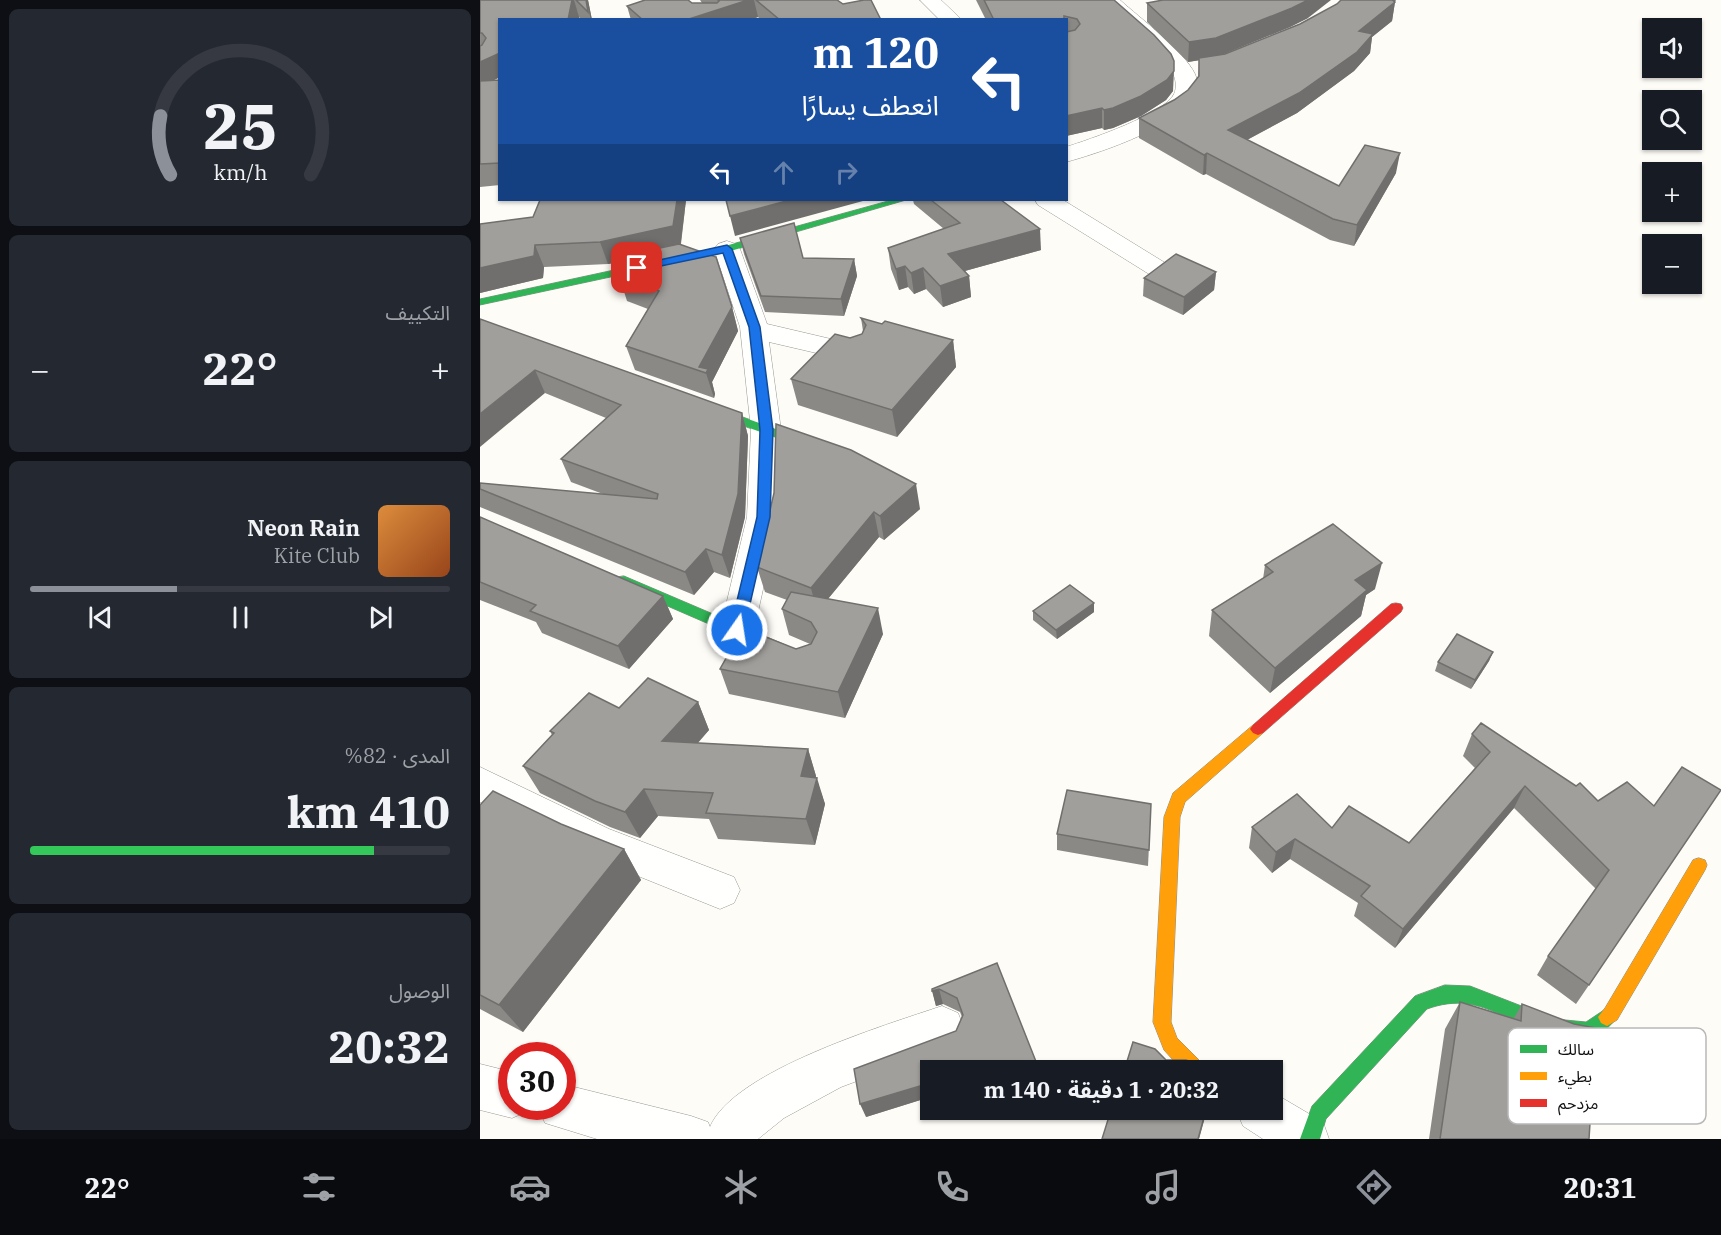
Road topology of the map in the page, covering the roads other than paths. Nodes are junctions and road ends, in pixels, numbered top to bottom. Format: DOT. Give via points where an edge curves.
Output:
graph roads {
  1 [pos="930,0"];
  2 [pos="1109,0"];
  3 [pos="950,18"];
  4 [pos="1206,69"];
  5 [pos="1183,72"];
  6 [pos="1068,154"];
  7 [pos="897,201"];
  8 [pos="1049,201"];
  9 [pos="727,249"];
  10 [pos="1158,269"];
  11 [pos="480,302"];
  12 [pos="755,330"];
  13 [pos="855,353"];
  14 [pos="689,402"];
  15 [pos="766,430"];
  16 [pos="829,452"];
  17 [pos="608,574"];
  18 [pos="1396,608"];
  19 [pos="737,630"];
  20 [pos="794,655"];
  21 [pos="480,783"];
  22 [pos="1699,865"];
  23 [pos="720,890"];
  24 [pos="942,1028"];
  25 [pos="1555,1028"];
  26 [pos="1593,1028"];
  27 [pos="1185,1060"];
  28 [pos="480,1087"];
  29 [pos="498,1092"];
  30 [pos="576,1111"];
  31 [pos="1276,1120"];
  32 [pos="691,1139"];
  33 [pos="728,1139"];
  34 [pos="1308,1139"];
  1 -- 3 [label="street"];
  2 -- 5 [label="street"];
  4 -- 5 [label="street"];
  5 -- 6 [label="street" via="1187,88 1182,100 1166,113"];
  7 -- 9 [label="street"];
  8 -- 10 [label="street"];
  9 -- 11 [label="street"];
  9 -- 12 [label="street"];
  12 -- 13 [label="street"];
  12 -- 15 [label="street"];
  14 -- 15 [label="street"];
  15 -- 16 [label="street"];
  15 -- 19 [label="street" via="764,517"];
  17 -- 19 [label="street"];
  18 -- 27 [label="street" via="1179,798 1172,817 1162,1022 1170,1044"];
  19 -- 20 [label="street"];
  21 -- 23 [label="street" via="595,841"];
  22 -- 26 [label="street" via="1611,1014"];
  24 -- 33 [label="street" via="832,1068 776,1096 735,1128"];
  25 -- 34 [label="street" via="1470,995 1444,994 1421,1002 1319,1113"];
  28 -- 29 [label="street"];
  30 -- 32 [label="street"];
  31 -- 34 [label="street"];
}
